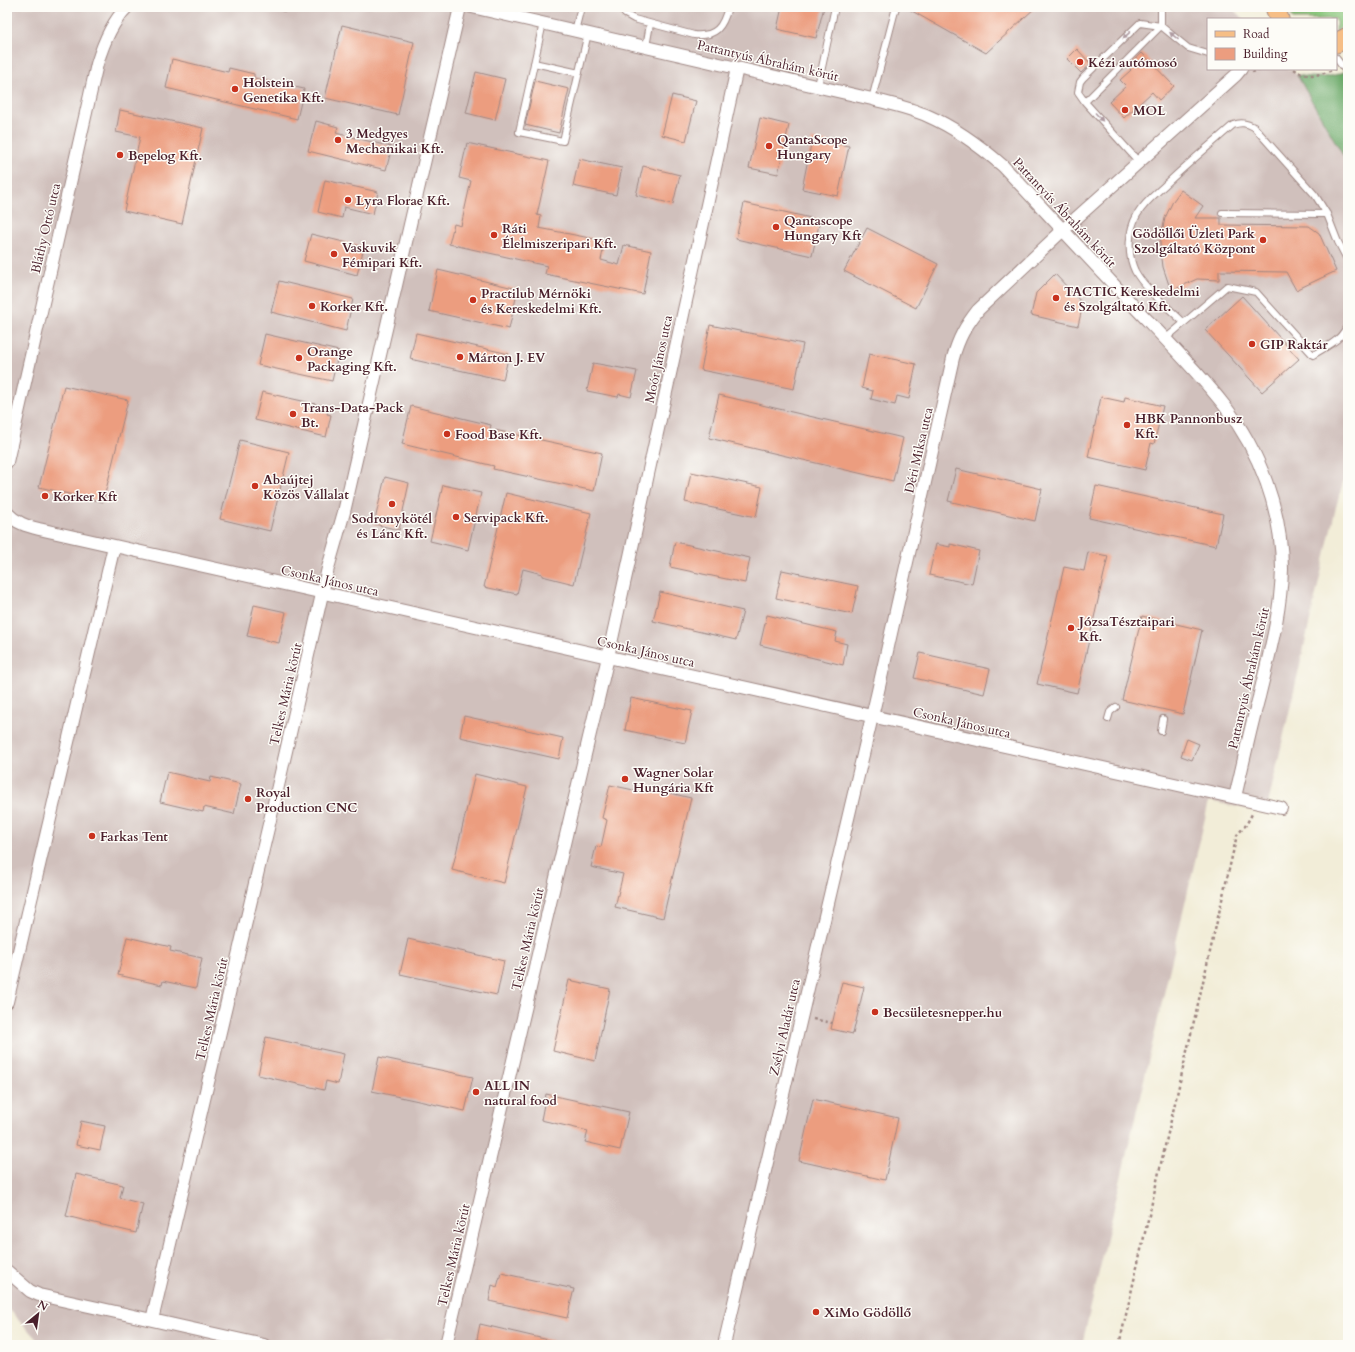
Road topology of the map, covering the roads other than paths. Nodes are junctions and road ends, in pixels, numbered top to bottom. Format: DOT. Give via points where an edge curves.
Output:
graph roads {
  1 [pos="127,7"];
  2 [pos="460,7"];
  3 [pos="472,7"];
  4 [pos="581,7"];
  5 [pos="620,7"];
  6 [pos="728,7"];
  7 [pos="835,7"];
  8 [pos="896,7"];
  9 [pos="1161,7"];
  10 [pos="543,23"];
  11 [pos="650,24"];
  12 [pos="1161,26"];
  13 [pos="575,30"];
  14 [pos="588,33"];
  15 [pos="1348,37"];
  16 [pos="1337,42"];
  17 [pos="646,47"];
  18 [pos="1207,54"];
  19 [pos="1337,59"];
  20 [pos="534,63"];
  21 [pos="737,68"];
  22 [pos="1236,72"];
  23 [pos="578,73"];
  24 [pos="1348,74"];
  25 [pos="818,86"];
  26 [pos="872,99"];
  27 [pos="1086,102"];
  28 [pos="1139,162"];
  29 [pos="1222,213"];
  30 [pos="1327,214"];
  31 [pos="1063,230"];
  32 [pos="1348,261"];
  33 [pos="1183,322"];
  34 [pos="1348,323"];
  35 [pos="1165,339"];
  36 [pos="7,462"];
  37 [pos="7,514"];
  38 [pos="114,546"];
  39 [pos="323,593"];
  40 [pos="608,657"];
  41 [pos="1116,707"];
  42 [pos="872,716"];
  43 [pos="1108,719"];
  44 [pos="1163,719"];
  45 [pos="1161,731"];
  46 [pos="1235,798"];
  47 [pos="1281,808"];
  48 [pos="7,1002"];
  49 [pos="7,1271"];
  50 [pos="152,1320"];
  51 [pos="264,1345"];
  52 [pos="446,1345"];
  53 [pos="724,1345"];
  1 -- 36 [label="street, Bláthy Ottó utca" via="111,30 97,64"];
  2 -- 39 [label="street, Telkes Mária körút" via="344,512"];
  3 -- 10 [label="street, Pattantyús Ábrahám körút"];
  4 -- 13 [label="lane"];
  5 -- 11 [label="lane" via="625,14"];
  6 -- 11 [label="lane" via="719,28 704,36"];
  7 -- 25 [label="lane"];
  8 -- 26 [label="lane"];
  9 -- 12 [label="lane"];
  10 -- 13 [label="street, Pattantyús Ábrahám körút"];
  10 -- 20 [label="lane"];
  11 -- 17 [label="lane"];
  18 -- 12 [label="lane, one-way" via="1188,48"];
  12 -- 27 [label="lane"];
  12 -- 27 [label="lane, one-way" via="1140,23 1083,78 1078,92"];
  13 -- 14 [label="street, Pattantyús Ábrahám körút"];
  14 -- 17 [label="street, Pattantyús Ábrahám körút"];
  14 -- 23 [label="lane"];
  15 -- 16 [label="main road"];
  17 -- 21 [label="street, Pattantyús Ábrahám körút"];
  19 -- 24 [label="lane"];
  20 -- 23 [label="lane"];
  20 -- 23 [label="lane" via="519,132 562,141"];
  21 -- 25 [label="street, Pattantyús Ábrahám körút"];
  21 -- 40 [label="street, Moór János utca"];
  22 -- 28 [label="street, Déri Miksa utca"];
  25 -- 26 [label="street, Pattantyús Ábrahám körút"];
  26 -- 31 [label="street, Pattantyús Ábrahám körút" via="927,116 958,131 1003,166"];
  27 -- 28 [label="lane, one-way"];
  28 -- 31 [label="street, Déri Miksa utca"];
  29 -- 30 [label="lane"];
  30 -- 32 [label="lane"];
  30 -- 33 [label="lane" via="1315,195 1254,127 1243,122 1233,125 1145,204 1132,225 1130,248 1135,270 1142,282"];
  31 -- 35 [label="street, Pattantyús Ábrahám körút"];
  31 -- 42 [label="street, Déri Miksa utca" via="978,310 959,338"];
  33 -- 34 [label="lane" via="1227,286 1256,292 1313,355 1339,339"];
  33 -- 35 [label="lane"];
  35 -- 46 [label="street, Pattantyús Ábrahám körút" via="1210,388 1237,424 1267,483 1278,526 1282,569 1278,612"];
  37 -- 38 [label="street, Csonka János utca" via="29,526"];
  38 -- 39 [label="street, Csonka János utca"];
  38 -- 48 [label="street"];
  39 -- 40 [label="street, Csonka János utca"];
  39 -- 50 [label="street, Telkes Mária körút"];
  40 -- 42 [label="street, Csonka János utca"];
  40 -- 52 [label="street, Telkes Mária körút"];
  41 -- 43 [label="lane" via="1110,712"];
  42 -- 46 [label="street, Csonka János utca"];
  42 -- 53 [label="street, Zsélyi Aladár utca"];
  44 -- 45 [label="lane"];
  46 -- 47 [label="street, Csonka János utca"];
  49 -- 50 [label="street" via="30,1291 39,1295"];
  50 -- 51 [label="street"];
}
